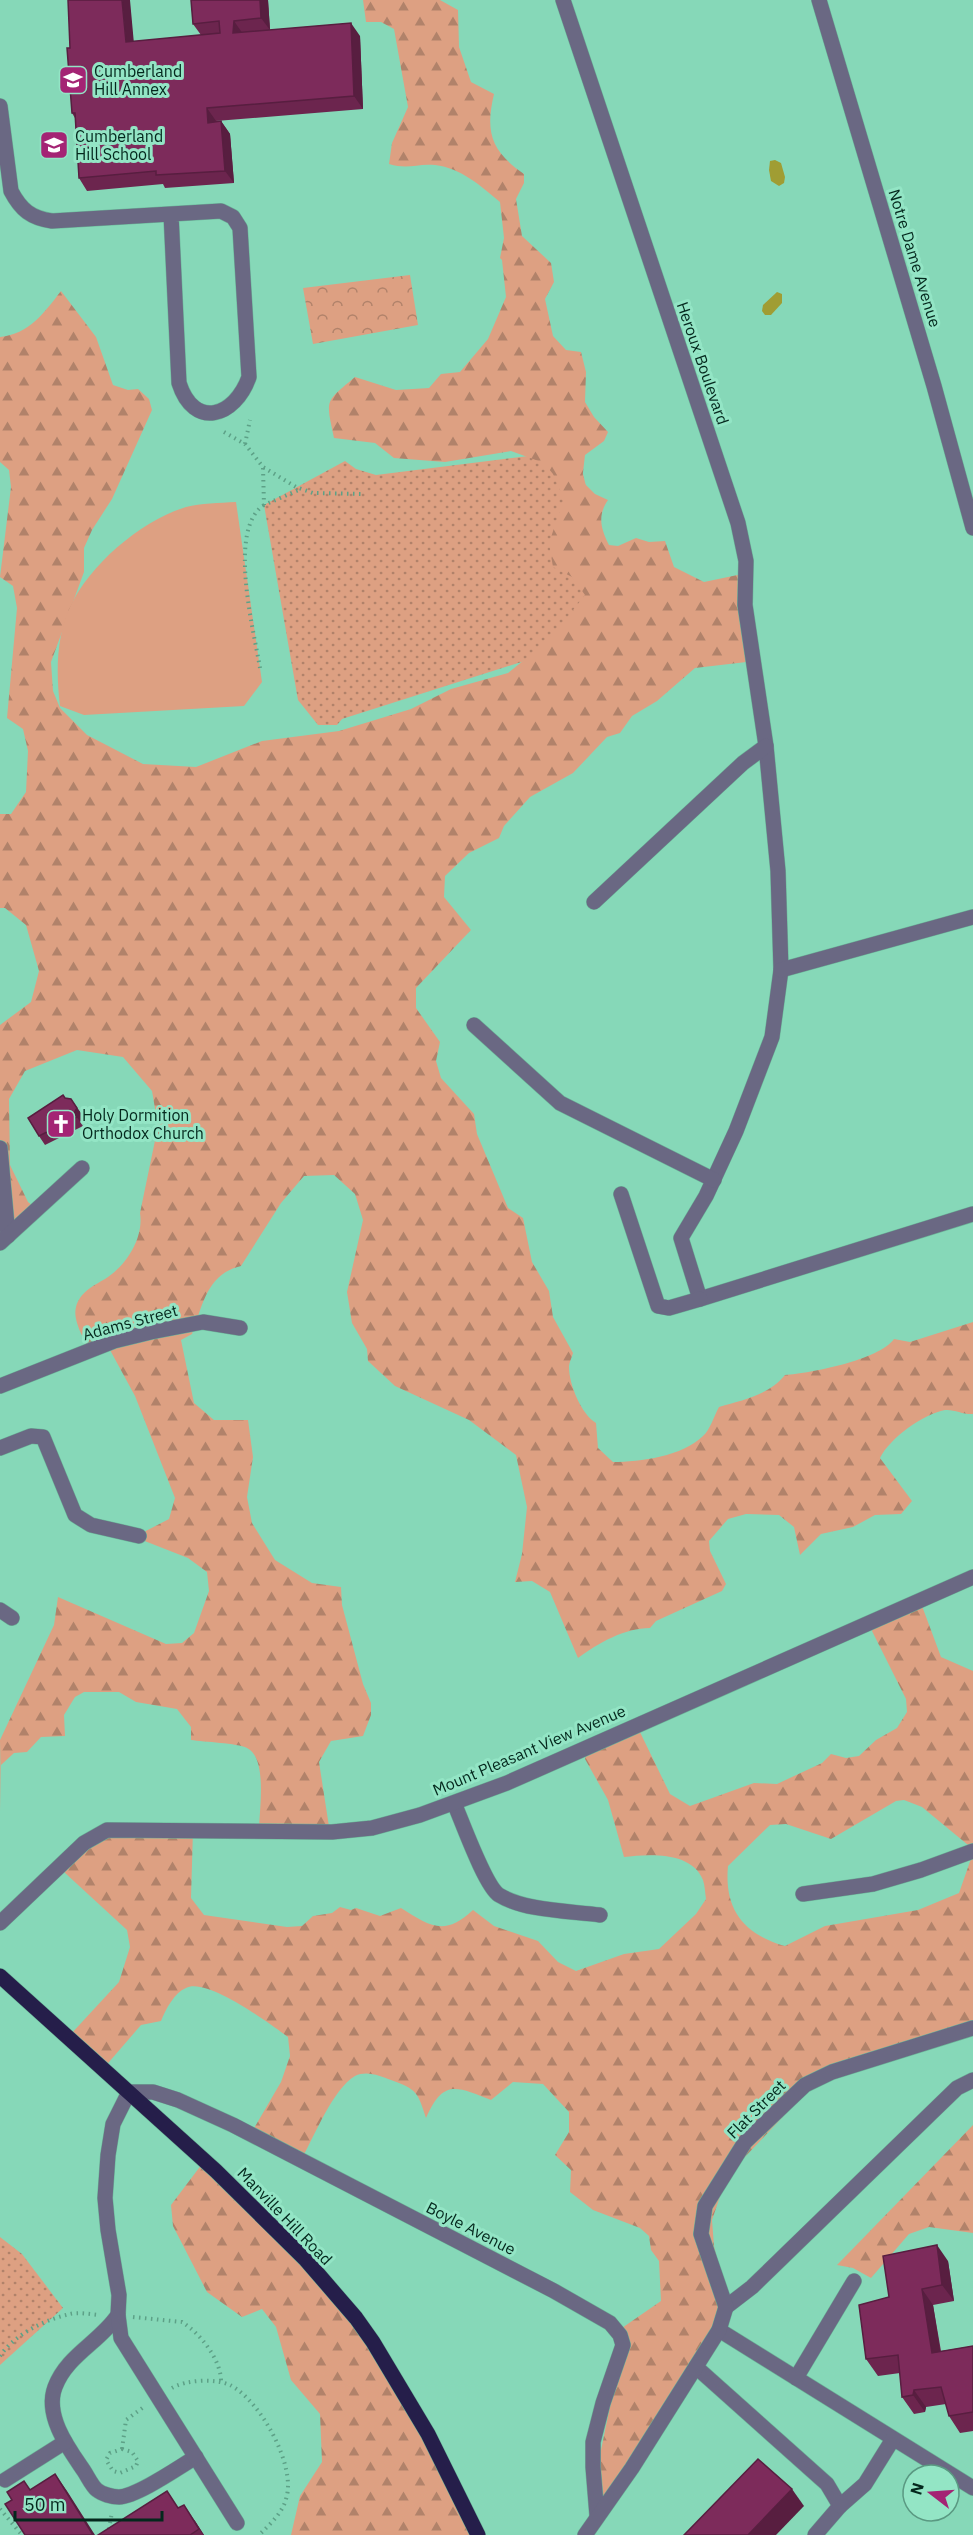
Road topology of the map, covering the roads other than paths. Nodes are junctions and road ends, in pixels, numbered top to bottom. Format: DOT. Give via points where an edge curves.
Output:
graph roads {
  1 [pos="563,0"];
  2 [pos="819,0"];
  3 [pos="0,106"];
  4 [pos="171,214"];
  5 [pos="973,528"];
  6 [pos="766,746"];
  7 [pos="594,902"];
  8 [pos="973,917"];
  9 [pos="781,970"];
  10 [pos="474,1026"];
  11 [pos="0,1148"];
  12 [pos="82,1168"];
  13 [pos="714,1180"];
  14 [pos="621,1194"];
  15 [pos="973,1214"];
  16 [pos="4,1240"];
  17 [pos="700,1299"];
  18 [pos="240,1328"];
  19 [pos="0,1386"];
  20 [pos="0,1448"];
  21 [pos="139,1536"];
  22 [pos="973,1577"];
  23 [pos="454,1803"];
  24 [pos="966,1853"];
  25 [pos="803,1894"];
  26 [pos="600,1915"];
  27 [pos="0,1923"];
  28 [pos="0,1976"];
  29 [pos="973,2028"];
  30 [pos="973,2080"];
  31 [pos="129,2092"];
  32 [pos="854,2281"];
  33 [pos="726,2307"];
  34 [pos="118,2315"];
  35 [pos="719,2330"];
  36 [pos="696,2367"];
  37 [pos="796,2378"];
  38 [pos="893,2439"];
  39 [pos="65,2442"];
  40 [pos="196,2457"];
  41 [pos="5,2480"];
  42 [pos="973,2488"];
  43 [pos="840,2506"];
  44 [pos="597,2516"];
  45 [pos="237,2523"];
  46 [pos="478,2535"];
  47 [pos="585,2535"];
  48 [pos="815,2535"];
  1 -- 6 [label="street, Heroux Boulevard" via="738,524 746,561 745,605"];
  2 -- 5 [label="street, Notre Dame Avenue"];
  3 -- 4 [label="street" via="11,191 31,217 52,221"];
  4 -- 4 [label="street" via="221,211 233,217 240,228 249,377 242,395 222,412 195,407 179,383"];
  6 -- 7 [label="street" via="742,763"];
  6 -- 9 [label="street, Heroux Boulevard" via="778,871"];
  8 -- 9 [label="street"];
  9 -- 13 [label="street, Heroux Boulevard" via="772,1037"];
  10 -- 13 [label="street" via="560,1103"];
  11 -- 16 [label="street"];
  12 -- 16 [label="street"];
  13 -- 17 [label="street, Heroux Boulevard" via="681,1238"];
  14 -- 17 [label="street" via="658,1306 669,1308"];
  15 -- 17 [label="street"];
  18 -- 19 [label="street, Adams Street" via="203,1322 151,1332 114,1341"];
  20 -- 21 [label="street" via="43,1437 75,1515 91,1525"];
  22 -- 23 [label="street, Mount Pleasant View Avenue"];
  23 -- 26 [label="street" via="476,1857 497,1894 522,1904"];
  23 -- 27 [label="street, Mount Pleasant View Avenue" via="372,1828 332,1832 107,1830 84,1843"];
  24 -- 25 [label="street" via="873,1884"];
  28 -- 31 [label="main road, Manville Hill Road"];
  29 -- 33 [label="street, Flat Street" via="832,2072 805,2085 745,2142 705,2206 701,2234"];
  30 -- 33 [label="street" via="957,2088 752,2287"];
  31 -- 34 [label="street" via="113,2124 105,2198 119,2295"];
  31 -- 44 [label="street, Boyle Avenue" via="153,2092 233,2125 610,2323 623,2345 593,2442"];
  31 -- 46 [label="main road, Manville Hill Road" via="306,2260 356,2318 428,2434"];
  32 -- 37 [label="street"];
  33 -- 35 [label="street"];
  34 -- 39 [label="street" via="108,2330 75,2356 55,2386 56,2418"];
  34 -- 40 [label="street" via="121,2338"];
  35 -- 36 [label="street"];
  35 -- 37 [label="street"];
  36 -- 43 [label="street" via="827,2484"];
  36 -- 44 [label="street"];
  37 -- 38 [label="street"];
  38 -- 42 [label="street"];
  38 -- 43 [label="street" via="865,2484"];
  39 -- 40 [label="street" via="97,2490 118,2497 131,2494"];
  39 -- 41 [label="street"];
  40 -- 45 [label="street"];
  43 -- 48 [label="street"];
  44 -- 47 [label="street"];
}
